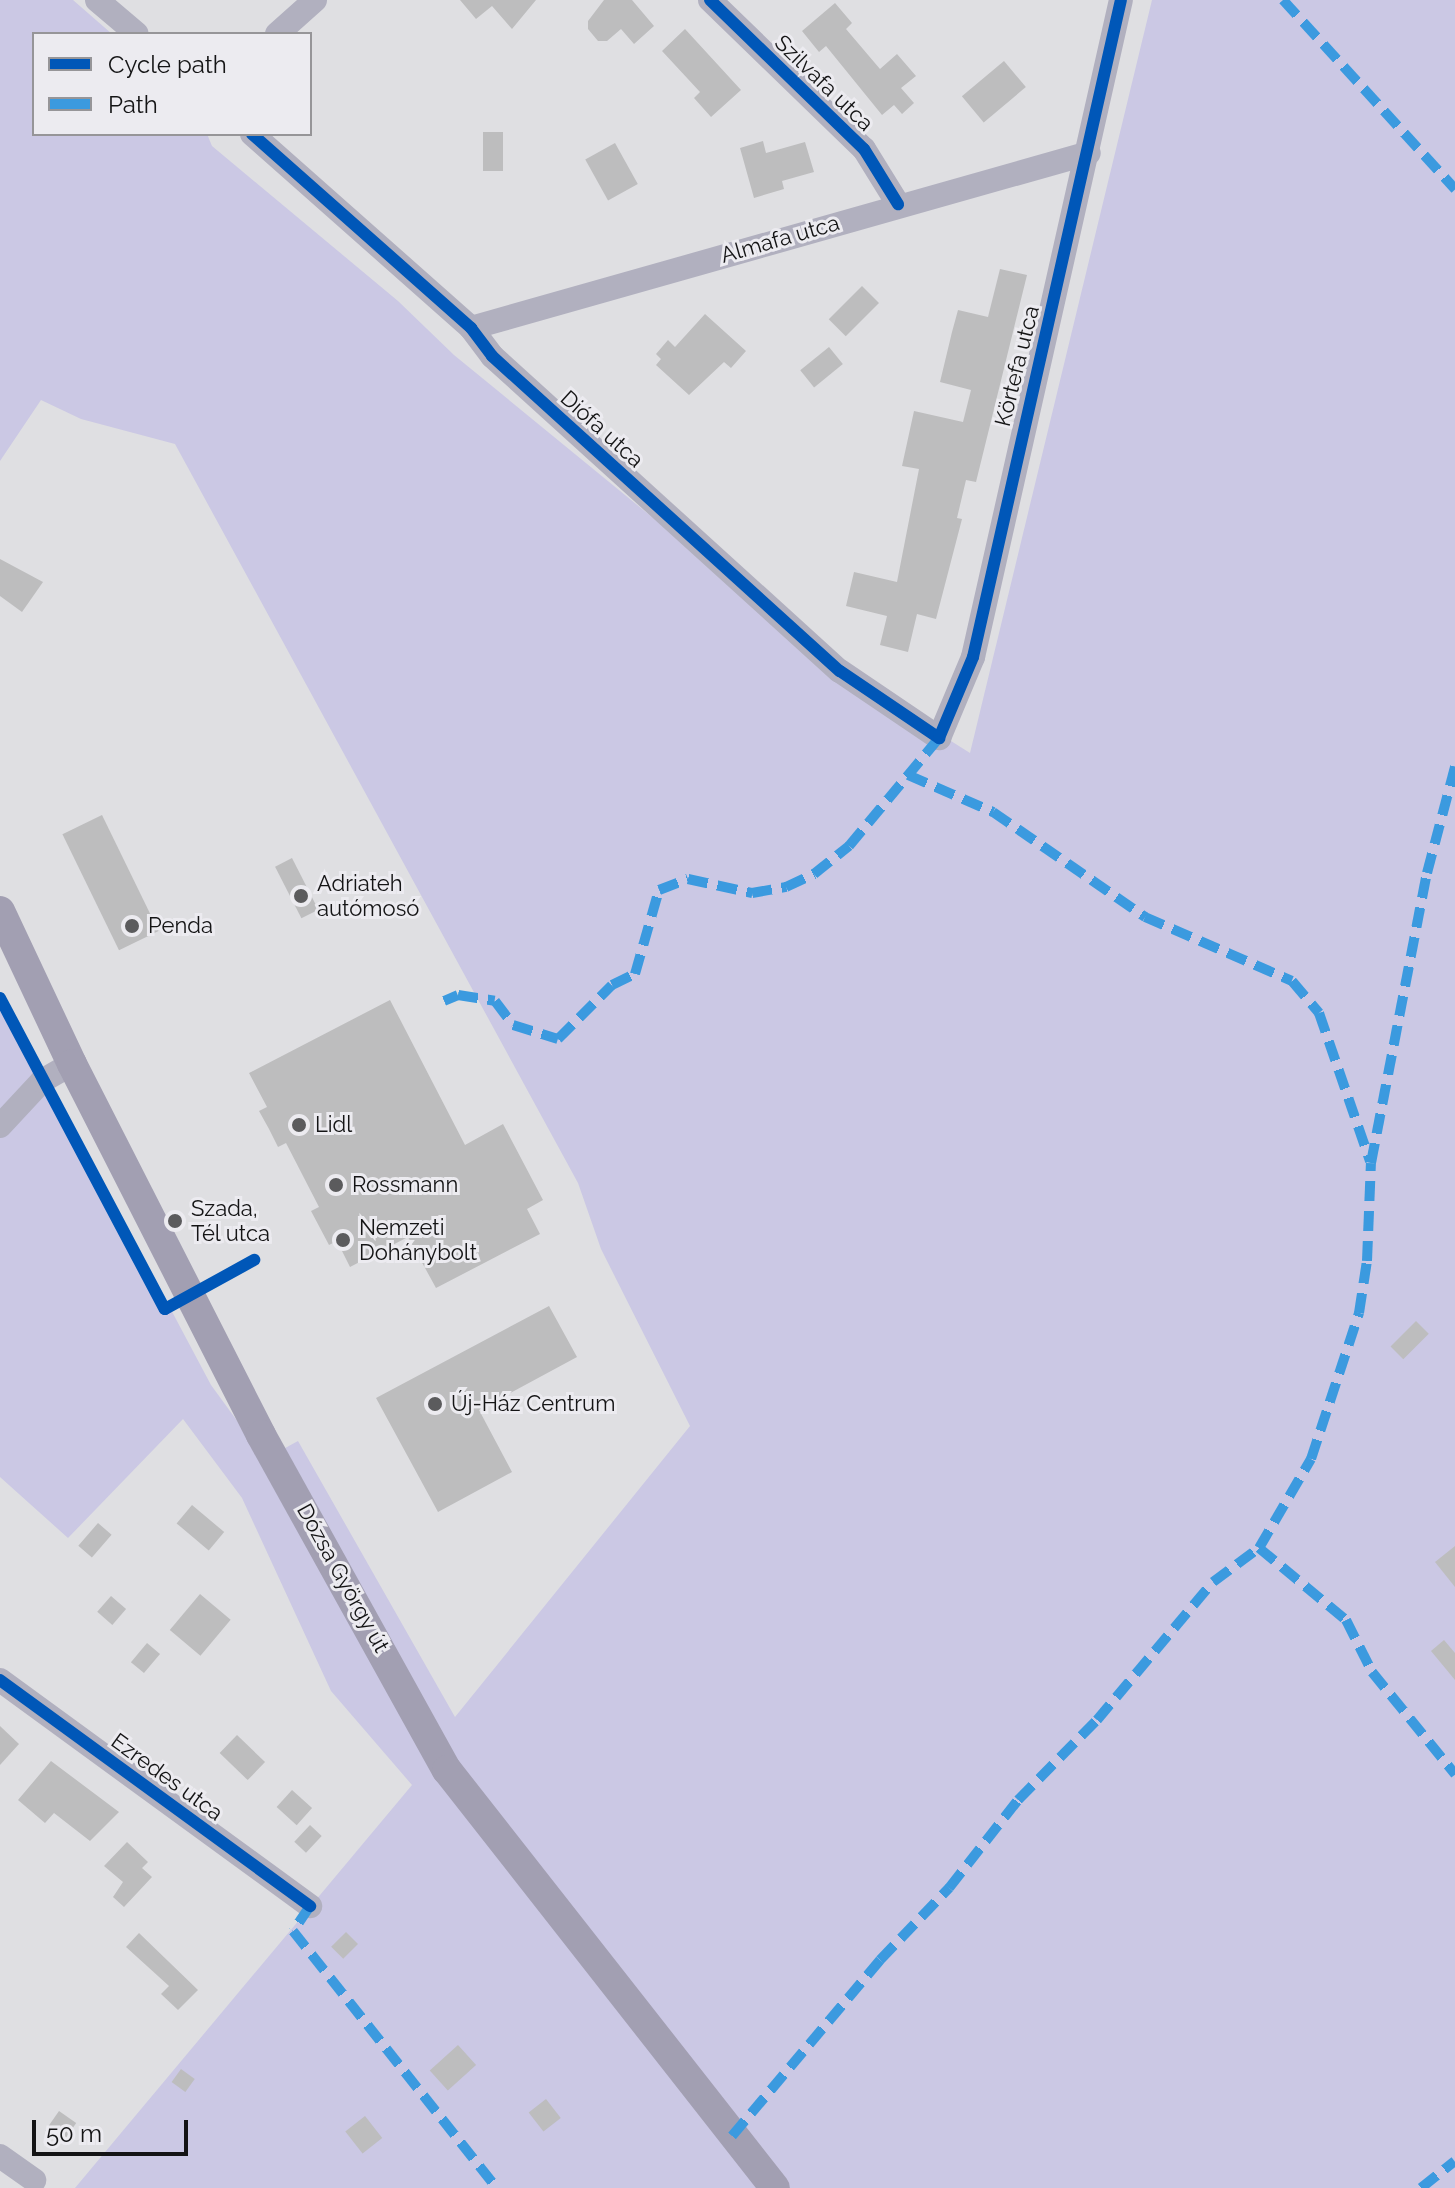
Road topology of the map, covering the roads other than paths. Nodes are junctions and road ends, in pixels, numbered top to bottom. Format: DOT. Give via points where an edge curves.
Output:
graph roads {
  1 [pos="97,0"];
  2 [pos="315,0"];
  3 [pos="710,0"];
  4 [pos="1121,0"];
  5 [pos="135,32"];
  6 [pos="279,32"];
  7 [pos="254,136"];
  8 [pos="1089,153"];
  9 [pos="898,204"];
  10 [pos="471,328"];
  11 [pos="939,738"];
  12 [pos="0,911"];
  13 [pos="72,1064"];
  14 [pos="0,1126"];
  15 [pos="0,1680"];
  16 [pos="310,1906"];
  17 [pos="0,2156"];
  18 [pos="34,2180"];
  19 [pos="775,2188"];
  1 -- 5 [label="street"];
  2 -- 6 [label="street"];
  3 -- 9 [label="street, Szilvafa utca" via="864,149"];
  4 -- 8 [label="street, Körtefa utca"];
  7 -- 10 [label="street, Diófa utca"];
  8 -- 9 [label="street, Almafa utca"];
  8 -- 11 [label="street, Körtefa utca" via="1021,429 973,657"];
  9 -- 10 [label="street, Almafa utca"];
  10 -- 11 [label="street, Diófa utca" via="492,356 840,671"];
  12 -- 13 [label="main road, Dózsa György út"];
  13 -- 14 [label="street" via="42,1081"];
  13 -- 19 [label="main road, Dózsa György út" via="261,1435 447,1770"];
  15 -- 16 [label="street, Ezredes utca"];
  17 -- 18 [label="street"];
}
